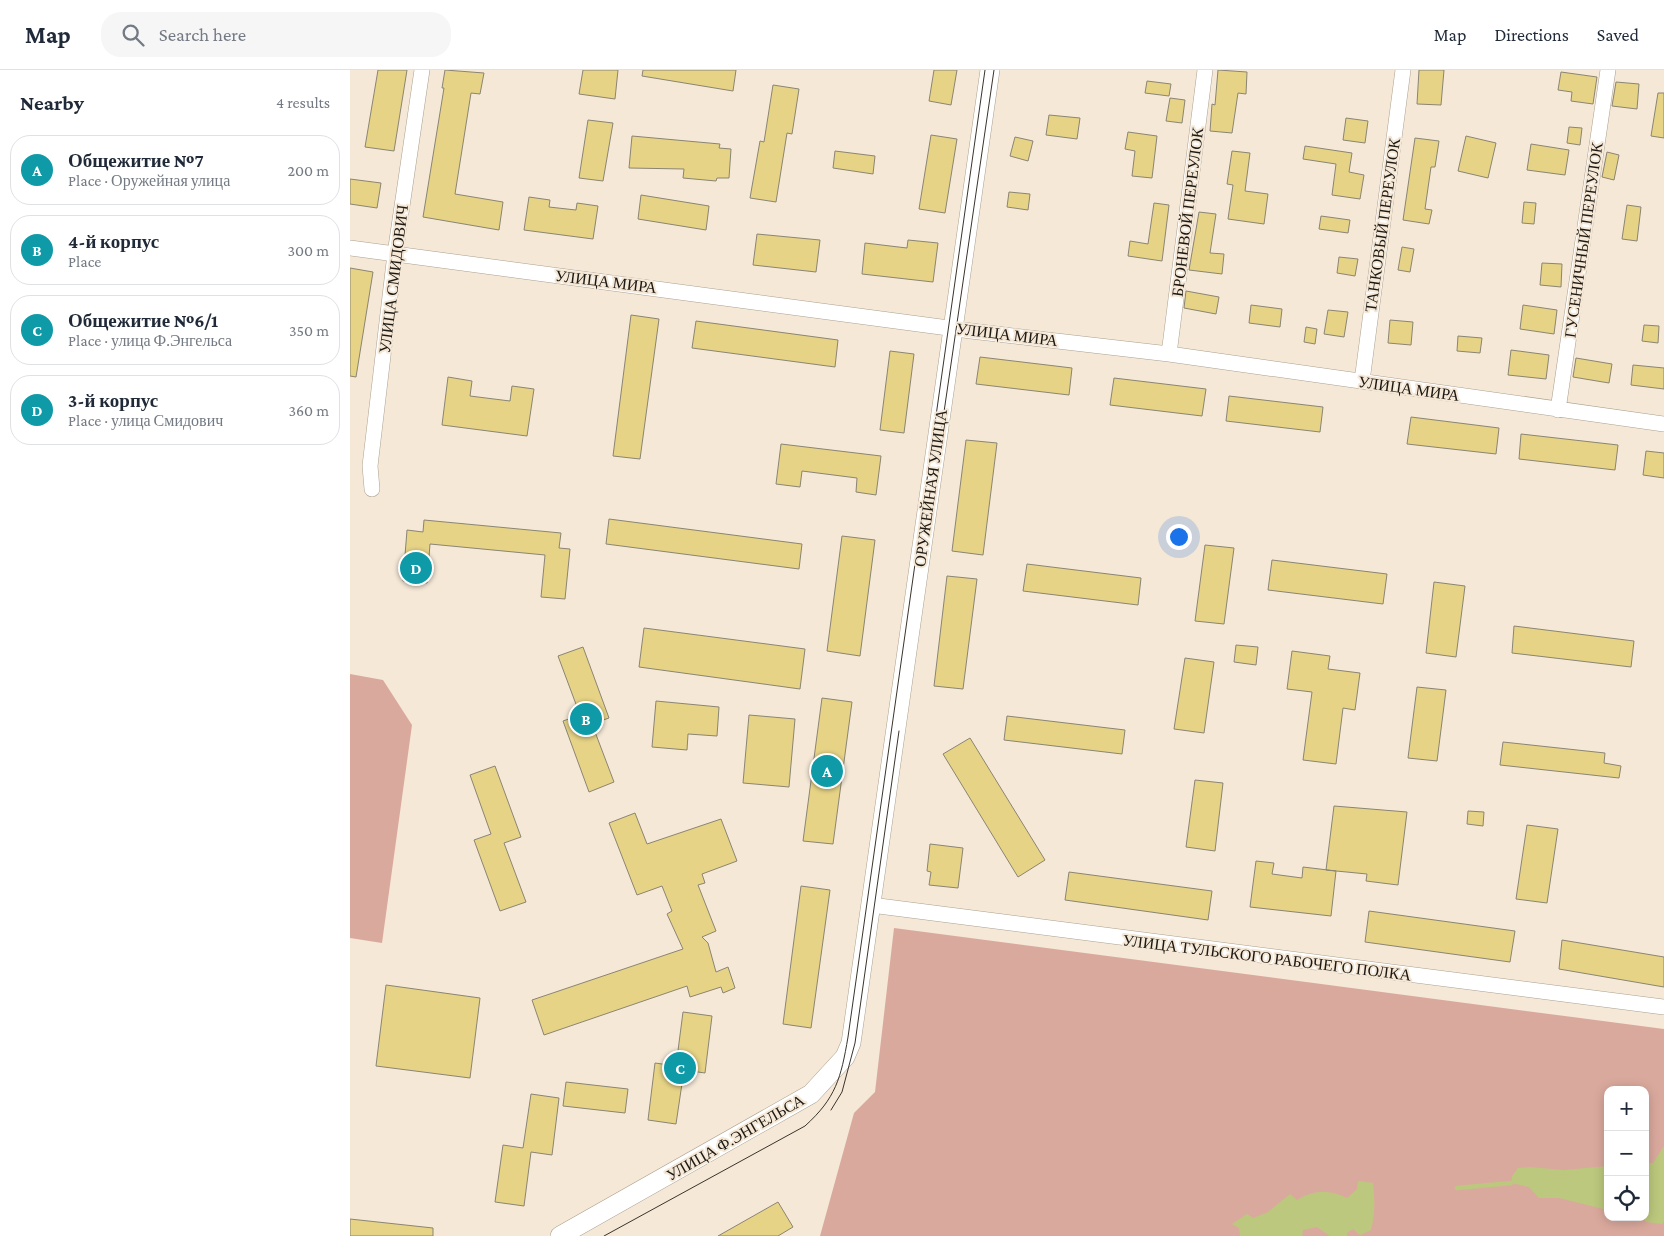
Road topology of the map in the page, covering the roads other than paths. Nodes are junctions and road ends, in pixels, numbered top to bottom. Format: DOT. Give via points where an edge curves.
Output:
graph roads {
  1 [pos="422,70"];
  2 [pos="990,70"];
  3 [pos="1205,70"];
  4 [pos="1403,70"];
  5 [pos="1608,70"];
  6 [pos="350,248"];
  7 [pos="395,254"];
  8 [pos="953,328"];
  9 [pos="1169,354"];
  10 [pos="1362,380"];
  11 [pos="1558,410"];
  12 [pos="1664,424"];
  13 [pos="372,489"];
  14 [pos="871,905"];
  15 [pos="1664,1008"];
  16 [pos="560,1236"];
  1 -- 7 [label="street, УЛИЦА СМИДОВИЧ"];
  2 -- 8 [label="street, ОРУЖЕЙНАЯ УЛИЦА"];
  3 -- 9 [label="street, БРОНЕВОЙ ПЕРЕУЛОК"];
  4 -- 10 [label="street, ТАНКОВЫЙ ПЕРЕУЛОК"];
  5 -- 11 [label="street, ГУСЕНИЧНЫЙ ПЕРЕУЛОК"];
  6 -- 7 [label="street, УЛИЦА МИРА"];
  7 -- 8 [label="street, УЛИЦА МИРА"];
  7 -- 13 [label="street, УЛИЦА СМИДОВИЧ" via="370,466"];
  8 -- 9 [label="street, УЛИЦА МИРА"];
  8 -- 14 [label="street, ОРУЖЕЙНАЯ УЛИЦА"];
  9 -- 10 [label="street, УЛИЦА МИРА"];
  10 -- 11 [label="street, УЛИЦА МИРА"];
  11 -- 12 [label="street, УЛИЦА МИРА"];
  14 -- 15 [label="street, УЛИЦА ТУЛЬСКОГО РАБОЧЕГО ПОЛКА"];
  14 -- 16 [label="street, УЛИЦА Ф.ЭНГЕЛЬСА" via="851,1043 845,1057 822,1083 811,1094 774,1117"];
}
